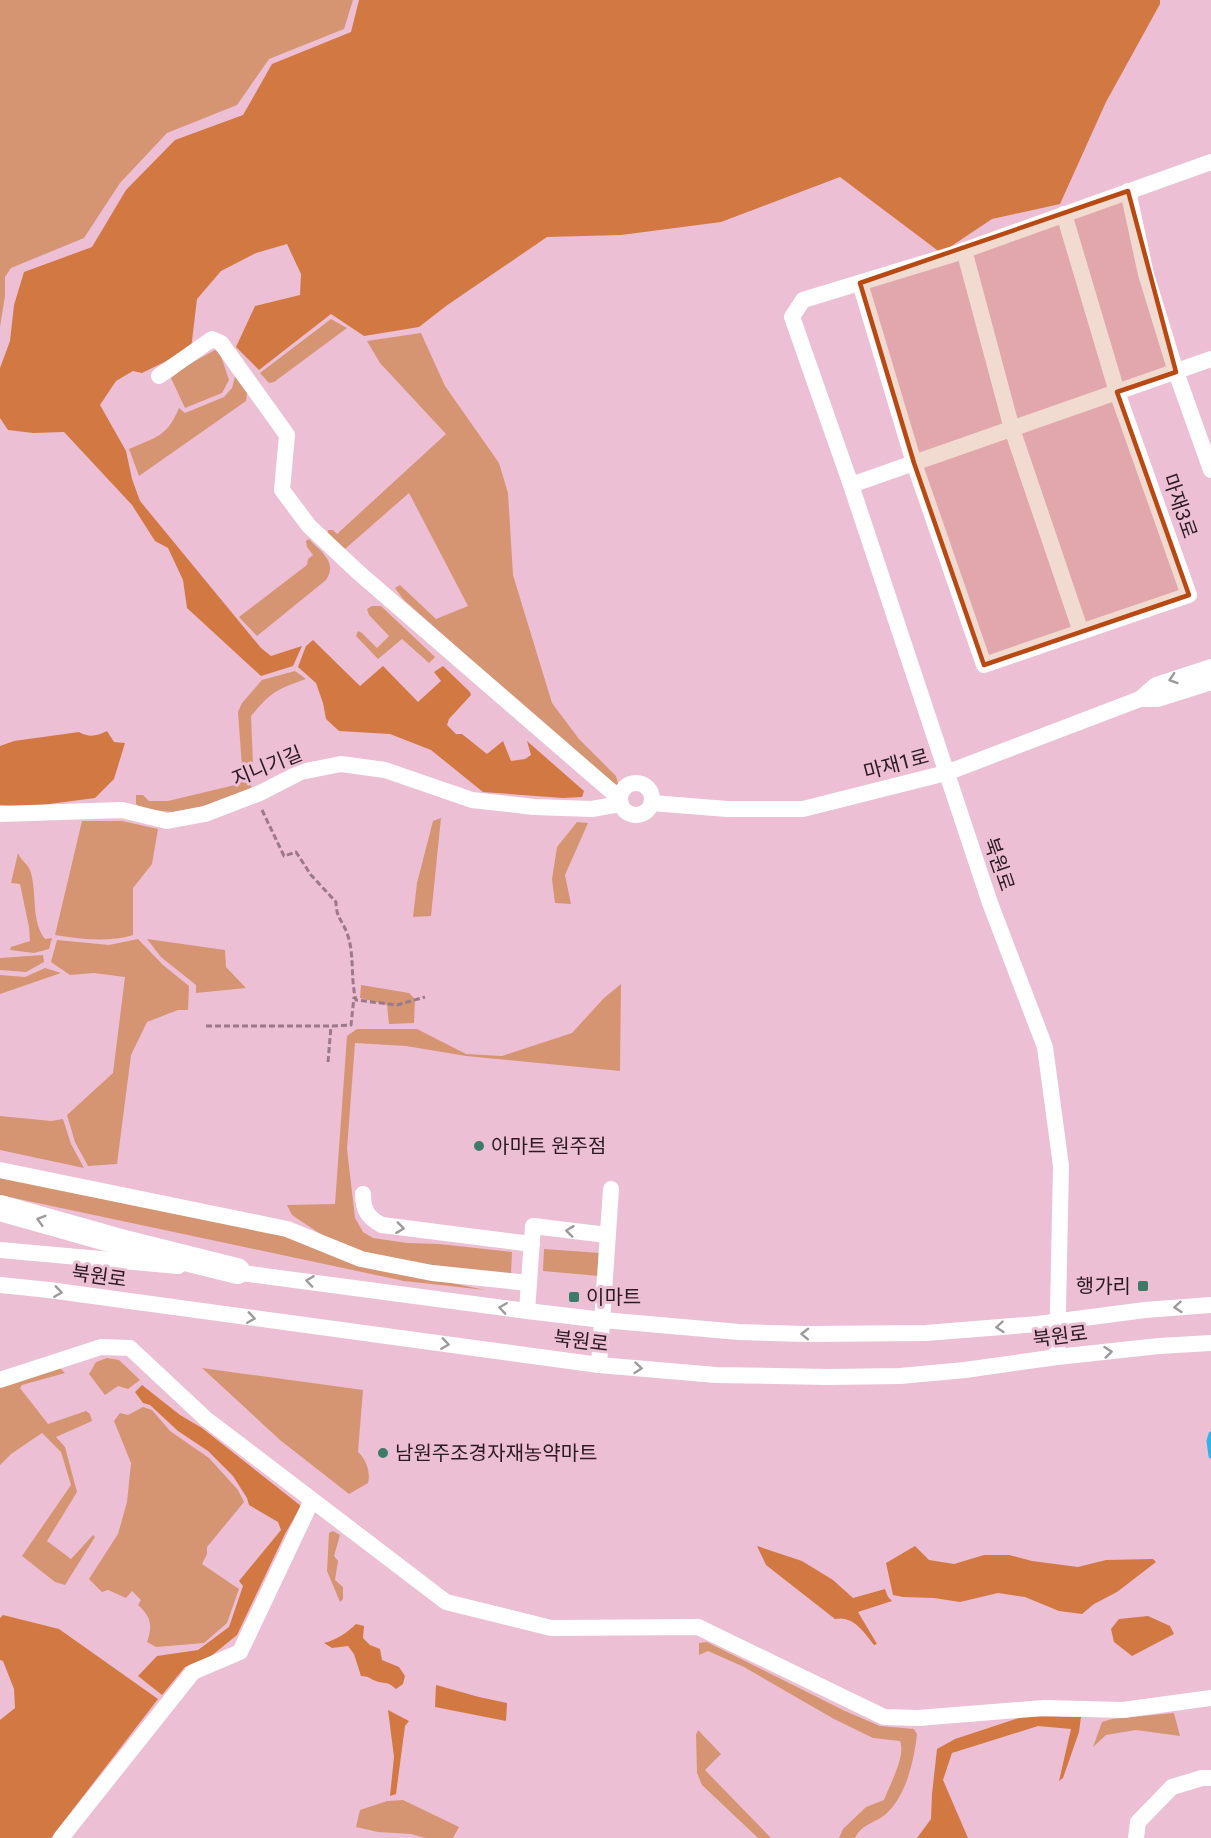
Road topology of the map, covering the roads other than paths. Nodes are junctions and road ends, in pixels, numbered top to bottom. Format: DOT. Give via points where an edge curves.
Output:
graph roads {
  1 [pos="1211,162"];
  2 [pos="1128,191"];
  3 [pos="1064,214"];
  4 [pos="964,250"];
  5 [pos="860,283"];
  6 [pos="1211,359"];
  7 [pos="1176,372"];
  8 [pos="159,376"];
  9 [pos="1117,392"];
  10 [pos="1012,429"];
  11 [pos="914,463"];
  12 [pos="1211,470"];
  13 [pos="851,485"];
  14 [pos="1081,632"];
  15 [pos="1211,667"];
  16 [pos="1211,682"];
  17 [pos="1140,699"];
  18 [pos="946,773"];
  19 [pos="620,801"];
  20 [pos="651,803"];
  21 [pos="0,814"];
  22 [pos="0,1170"];
  23 [pos="611,1189"];
  24 [pos="363,1194"];
  25 [pos="0,1208"];
  26 [pos="607,1235"];
  27 [pos="532,1244"];
  28 [pos="0,1250"];
  29 [pos="237,1271"];
  30 [pos="529,1283"];
  31 [pos="0,1285"];
  32 [pos="1211,1305"];
  33 [pos="526,1311"];
  34 [pos="603,1320"];
  35 [pos="1058,1321"];
  36 [pos="1211,1343"];
  37 [pos="1057,1357"];
  38 [pos="599,1365"];
  39 [pos="0,1380"];
  40 [pos="312,1500"];
  41 [pos="1211,1698"];
  42 [pos="1211,1778"];
  43 [pos="61,1838"];
  44 [pos="1136,1838"];
  1 -- 2 [label="street"];
  2 -- 3 [label="street"];
  2 -- 7 [label="street, 마재3로" via="1146,274"];
  3 -- 4 [label="street"];
  3 -- 9 [label="street, 마재3로"];
  4 -- 5 [label="street"];
  4 -- 10 [label="street"];
  5 -- 11 [label="street, 마재3로"];
  5 -- 13 [label="street" via="803,300 792,316"];
  6 -- 7 [label="street"];
  7 -- 9 [label="street"];
  7 -- 12 [label="street, 마재3로"];
  8 -- 19 [label="street" via="212,339 221,343 287,435 282,490 309,526"];
  9 -- 10 [label="street"];
  9 -- 14 [label="street, 마재3로" via="1189,595"];
  10 -- 11 [label="street"];
  10 -- 14 [label="street"];
  11 -- 13 [label="street"];
  11 -- 14 [label="street, 마재3로" via="984,665"];
  13 -- 18 [label="street"];
  15 -- 17 [label="street, one-way" via="1156,685"];
  16 -- 17 [label="street" via="1158,699"];
  17 -- 18 [label="street, 마재1로"];
  18 -- 20 [label="street, 마재1로" via="803,809"];
  18 -- 35 [label="street, 북원로" via="1045,1047 1061,1166"];
  19 -- 20 [label="street" via="626,812 636,816 646,812"];
  19 -- 20 [label="street" via="623,789 638,783 647,788"];
  19 -- 21 [label="street, 지니기길" via="592,809 472,801 385,770 341,764 301,771 255,795 205,814 167,821 122,810"];
  22 -- 30 [label="street" via="287,1229 361,1259 432,1273"];
  23 -- 26 [label="street"];
  24 -- 27 [label="street, one-way" via="366,1214 382,1226"];
  29 -- 25 [label="highway, one-way"];
  26 -- 27 [label="street, one-way" via="533,1226"];
  26 -- 34 [label="street"];
  27 -- 30 [label="street"];
  28 -- 29 [label="street, 북원로"];
  33 -- 29 [label="street, 북원로, one-way"];
  30 -- 33 [label="street"];
  31 -- 38 [label="street, 북원로, one-way"];
  32 -- 35 [label="street, 북원로, one-way"];
  33 -- 34 [label="street, 북원로"];
  35 -- 34 [label="street, 북원로, one-way" via="927,1333 805,1334"];
  34 -- 38 [label="street"];
  35 -- 37 [label="street"];
  37 -- 36 [label="street, 북원로, one-way"];
  38 -- 37 [label="street, 북원로, one-way" via="716,1375 900,1376"];
  39 -- 40 [label="street" via="101,1347 130,1348 206,1419"];
  40 -- 41 [label="street" via="446,1602 551,1628 698,1627 884,1717 1044,1708 1123,1710"];
  40 -- 43 [label="street" via="240,1652 193,1672"];
  42 -- 44 [label="street" via="1172,1787 1138,1822"];
}
